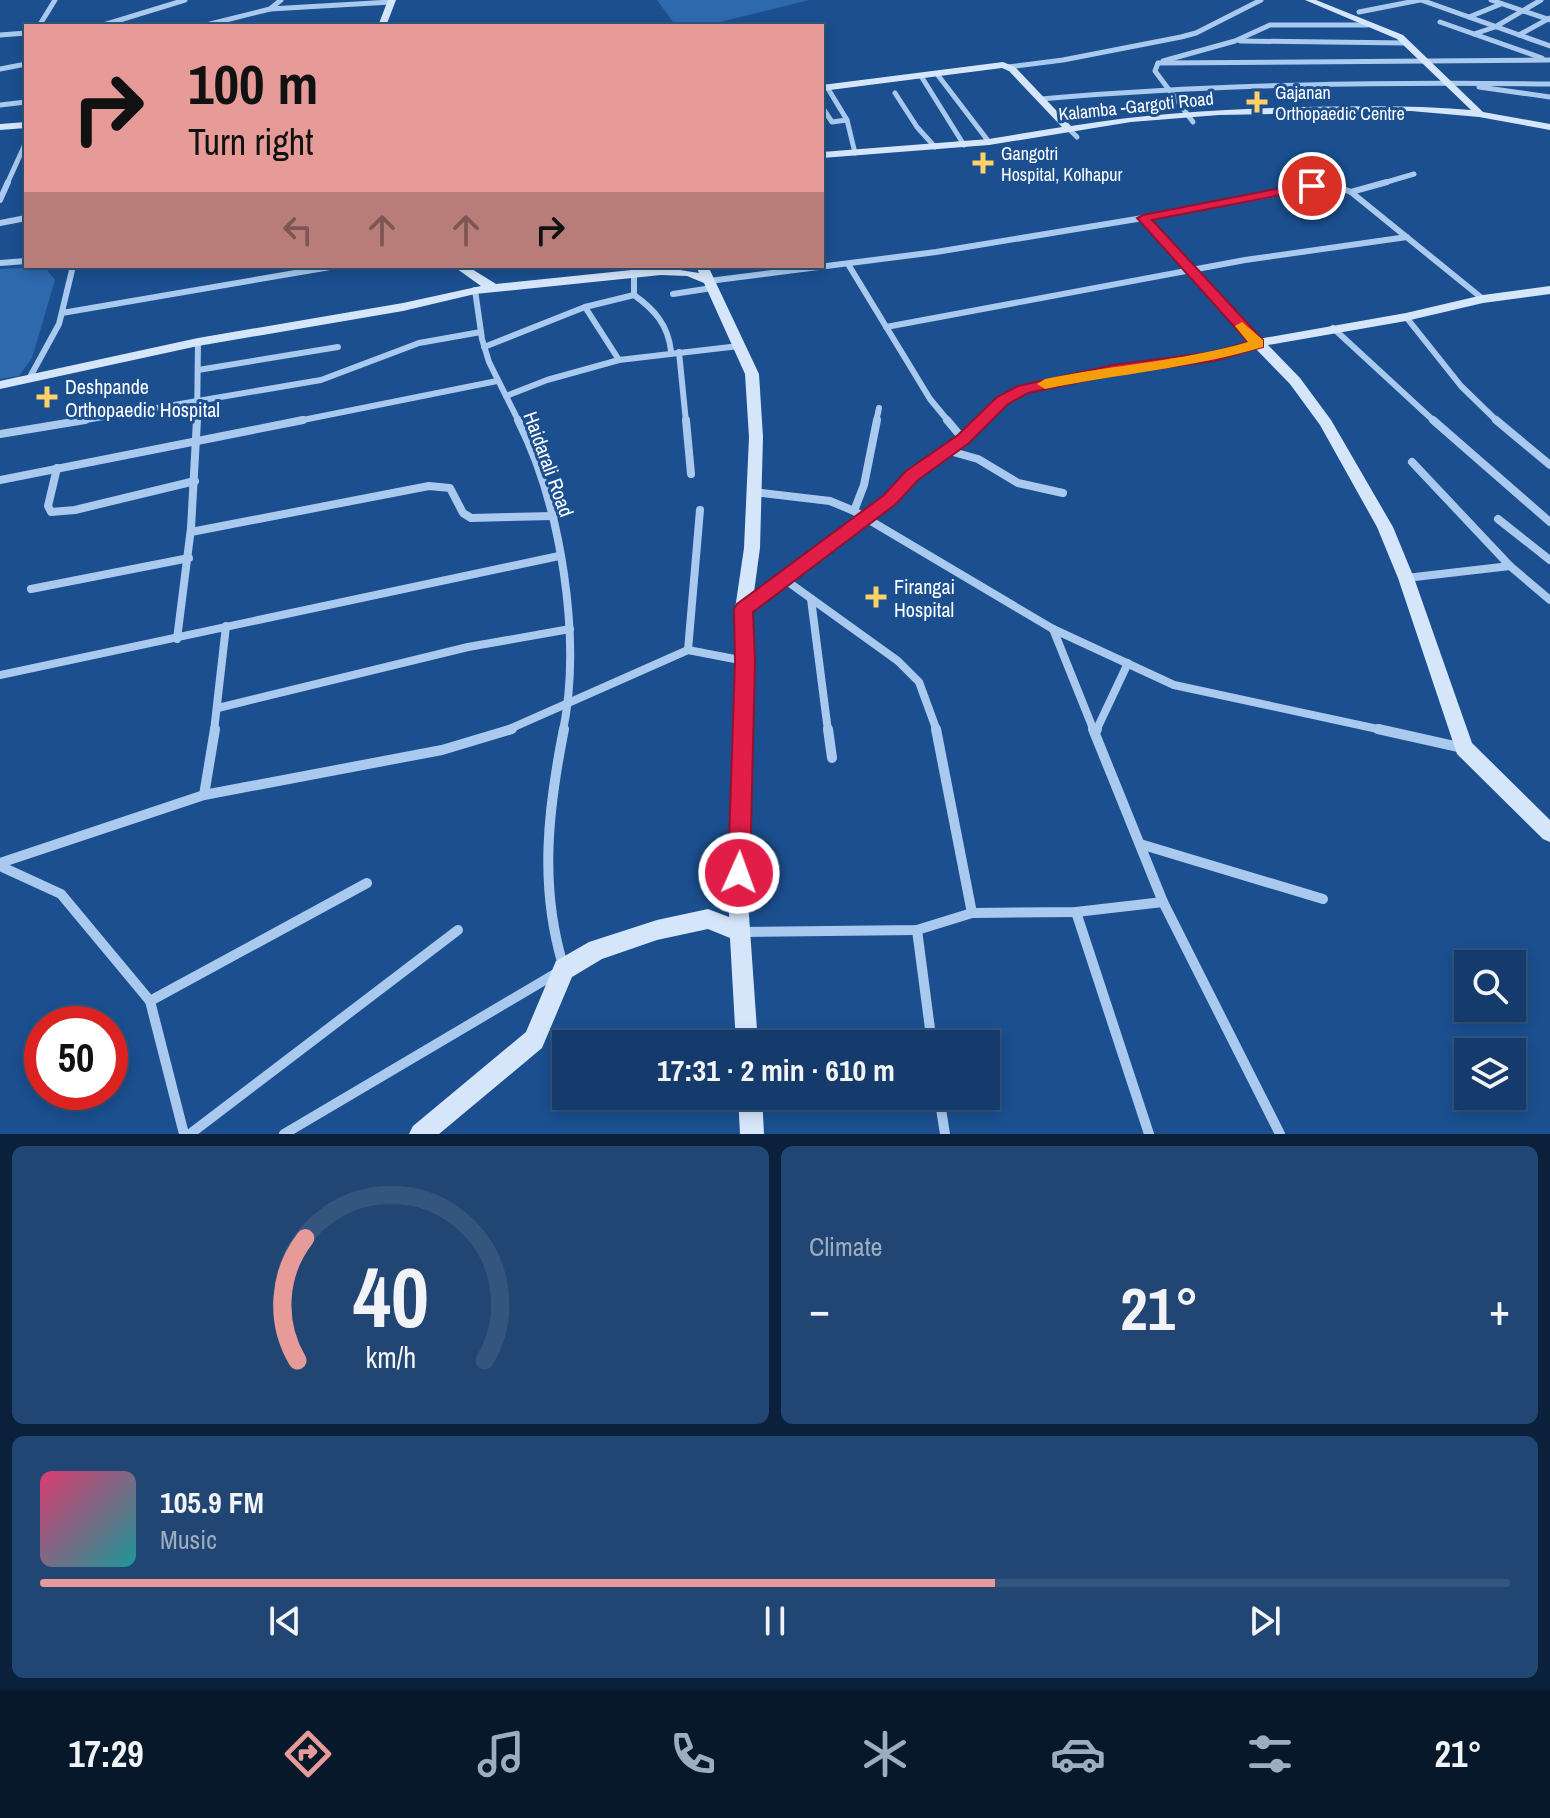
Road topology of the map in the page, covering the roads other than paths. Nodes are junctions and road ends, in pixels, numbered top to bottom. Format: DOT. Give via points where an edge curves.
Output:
graph roads {
  1 [pos="55,0"];
  2 [pos="185,0"];
  3 [pos="281,0"];
  4 [pos="313,0"];
  5 [pos="1261,0"];
  6 [pos="1309,0"];
  7 [pos="1421,0"];
  8 [pos="1491,0"];
  9 [pos="1541,0"];
  10 [pos="391,1"];
  11 [pos="1501,3"];
  12 [pos="309,8"];
  13 [pos="270,9"];
  14 [pos="1524,11"];
  15 [pos="1359,12"];
  16 [pos="249,15"];
  17 [pos="1468,17"];
  18 [pos="1549,19"];
  19 [pos="1440,22"];
  20 [pos="251,23"];
  21 [pos="40,24"];
  22 [pos="107,24"];
  23 [pos="211,24"];
  24 [pos="383,24"];
  25 [pos="1367,25"];
  26 [pos="1495,27"];
  27 [pos="24,33"];
  28 [pos="1474,34"];
  29 [pos="0,35"];
  30 [pos="1519,35"];
  31 [pos="1235,41"];
  32 [pos="1406,43"];
  33 [pos="1548,44"];
  34 [pos="1550,60"];
  35 [pos="1425,62"];
  36 [pos="1158,63"];
  37 [pos="24,64"];
  38 [pos="1008,67"];
  39 [pos="0,69"];
  40 [pos="937,74"];
  41 [pos="921,76"];
  42 [pos="1444,82"];
  43 [pos="1550,84"];
  44 [pos="824,88"];
  45 [pos="1165,88"];
  46 [pos="895,93"];
  47 [pos="1550,97"];
  48 [pos="1041,99"];
  49 [pos="24,102"];
  50 [pos="0,105"];
  51 [pos="824,110"];
  52 [pos="1479,114"];
  53 [pos="1189,118"];
  54 [pos="847,120"];
  55 [pos="1488,124"];
  56 [pos="24,125"];
  57 [pos="0,127"];
  58 [pos="1550,127"];
  59 [pos="1068,128"];
  60 [pos="1550,134"];
  61 [pos="1077,137"];
  62 [pos="989,142"];
  63 [pos="964,145"];
  64 [pos="24,146"];
  65 [pos="935,147"];
  66 [pos="855,153"];
  67 [pos="824,155"];
  68 [pos="824,163"];
  69 [pos="1414,174"];
  70 [pos="1351,192"];
  71 [pos="0,200"];
  72 [pos="24,218"];
  73 [pos="1143,218"];
  74 [pos="0,223"];
  75 [pos="1407,237"];
  76 [pos="24,261"];
  77 [pos="0,263"];
  78 [pos="848,264"];
  79 [pos="824,266"];
  80 [pos="72,268"];
  81 [pos="324,268"];
  82 [pos="462,268"];
  83 [pos="808,268"];
  84 [pos="634,269"];
  85 [pos="1190,270"];
  86 [pos="708,278"];
  87 [pos="495,289"];
  88 [pos="475,290"];
  89 [pos="1550,290"];
  90 [pos="673,294"];
  91 [pos="634,295"];
  92 [pos="1483,299"];
  93 [pos="585,307"];
  94 [pos="62,313"];
  95 [pos="1406,317"];
  96 [pos="886,327"];
  97 [pos="1333,328"];
  98 [pos="481,332"];
  99 [pos="198,342"];
  100 [pos="1258,343"];
  101 [pos="739,346"];
  102 [pos="338,347"];
  103 [pos="484,347"];
  104 [pos="675,352"];
  105 [pos="619,360"];
  106 [pos="198,370"];
  107 [pos="30,377"];
  108 [pos="497,381"];
  109 [pos="0,385"];
  110 [pos="506,396"];
  111 [pos="198,399"];
  112 [pos="879,408"];
  113 [pos="0,434"];
  114 [pos="963,439"];
  115 [pos="197,440"];
  116 [pos="946,450"];
  117 [pos="1412,462"];
  118 [pos="1550,465"];
  119 [pos="57,468"];
  120 [pos="691,474"];
  121 [pos="0,480"];
  122 [pos="195,481"];
  123 [pos="754,492"];
  124 [pos="1063,493"];
  125 [pos="700,510"];
  126 [pos="859,514"];
  127 [pos="554,516"];
  128 [pos="1498,519"];
  129 [pos="1550,522"];
  130 [pos="191,532"];
  131 [pos="559,556"];
  132 [pos="189,558"];
  133 [pos="1550,560"];
  134 [pos="1510,566"];
  135 [pos="1406,578"];
  136 [pos="784,579"];
  137 [pos="31,589"];
  138 [pos="811,599"];
  139 [pos="1550,600"];
  140 [pos="743,609"];
  141 [pos="226,626"];
  142 [pos="570,629"];
  143 [pos="1053,629"];
  144 [pos="177,639"];
  145 [pos="688,650"];
  146 [pos="745,661"];
  147 [pos="1128,663"];
  148 [pos="0,675"];
  149 [pos="569,703"];
  150 [pos="218,708"];
  151 [pos="1095,733"];
  152 [pos="1464,748"];
  153 [pos="832,758"];
  154 [pos="204,795"];
  155 [pos="1550,833"];
  156 [pos="1140,844"];
  157 [pos="0,864"];
  158 [pos="367,883"];
  159 [pos="1323,899"];
  160 [pos="1163,902"];
  161 [pos="1076,912"];
  162 [pos="972,913"];
  163 [pos="458,930"];
  164 [pos="917,930"];
  165 [pos="740,932"];
  166 [pos="564,969"];
  167 [pos="150,1001"];
  168 [pos="746,1030"];
  169 [pos="930,1030"];
  170 [pos="751,1110"];
  171 [pos="941,1110"];
  172 [pos="187,1134"];
  173 [pos="284,1134"];
  174 [pos="421,1134"];
  175 [pos="752,1134"];
  176 [pos="945,1134"];
  177 [pos="1149,1134"];
  178 [pos="1280,1134"];
  1 -- 21 [label="street"];
  2 -- 22 [label="street"];
  3 -- 13 [label="street"];
  4 -- 12 [label="street"];
  5 -- 38 [label="street" via="1181,37"];
  6 -- 25 [label="street"];
  7 -- 15 [label="street"];
  7 -- 17 [label="street"];
  8 -- 11 [label="street"];
  9 -- 14 [label="street"];
  10 -- 12 [label="street"];
  10 -- 24 [label="street"];
  11 -- 14 [label="street"];
  11 -- 17 [label="street"];
  12 -- 13 [label="street"];
  13 -- 16 [label="street"];
  14 -- 18 [label="street"];
  14 -- 26 [label="street"];
  16 -- 20 [label="street"];
  16 -- 23 [label="street"];
  17 -- 26 [label="street"];
  18 -- 30 [label="street"];
  19 -- 28 [label="street"];
  25 -- 31 [label="street" via="1277,24"];
  25 -- 32 [label="street"];
  26 -- 28 [label="street"];
  26 -- 30 [label="street"];
  27 -- 29 [label="street"];
  28 -- 34 [label="street"];
  30 -- 33 [label="street"];
  31 -- 32 [label="street"];
  31 -- 36 [label="street"];
  32 -- 35 [label="street"];
  34 -- 35 [label="street"];
  35 -- 36 [label="street"];
  35 -- 42 [label="street"];
  36 -- 45 [label="street" via="1155,71"];
  37 -- 39 [label="street"];
  38 -- 40 [label="street"];
  38 -- 48 [label="street"];
  40 -- 41 [label="street"];
  40 -- 62 [label="street"];
  41 -- 44 [label="street"];
  41 -- 63 [label="street"];
  42 -- 43 [label="street"];
  42 -- 45 [label="street"];
  42 -- 47 [label="street"];
  42 -- 52 [label="street"];
  44 -- 54 [label="street"];
  45 -- 48 [label="street"];
  45 -- 53 [label="street"];
  46 -- 65 [label="street"];
  48 -- 59 [label="street"];
  49 -- 50 [label="street"];
  51 -- 54 [label="street" via="832,122"];
  52 -- 53 [label="street, Kalamba -Gargoti Road" via="1357,107"];
  52 -- 55 [label="street"];
  52 -- 58 [label="street, Kalamba -Gargoti Road"];
  53 -- 55 [label="street, Kalamba -Gargoti Road" via="1365,114"];
  53 -- 59 [label="street, Kalamba -Gargoti Road"];
  53 -- 61 [label="street, Kalamba -Gargoti Road"];
  54 -- 66 [label="street"];
  55 -- 60 [label="street, Kalamba -Gargoti Road"];
  56 -- 57 [label="street"];
  59 -- 61 [label="street"];
  59 -- 62 [label="street, Kalamba -Gargoti Road"];
  61 -- 68 [label="street, Kalamba -Gargoti Road"];
  62 -- 63 [label="street, Kalamba -Gargoti Road"];
  63 -- 65 [label="street, Kalamba -Gargoti Road"];
  64 -- 71 [label="street"];
  65 -- 66 [label="street, Kalamba -Gargoti Road"];
  66 -- 67 [label="street, Kalamba -Gargoti Road"];
  69 -- 70 [label="street"];
  70 -- 73 [label="street" via="1330,184 1312,186"];
  70 -- 75 [label="street"];
  72 -- 74 [label="street"];
  73 -- 78 [label="street"];
  73 -- 85 [label="street"];
  75 -- 85 [label="street"];
  75 -- 92 [label="street"];
  76 -- 77 [label="street"];
  78 -- 79 [label="street"];
  78 -- 96 [label="street"];
  80 -- 94 [label="street"];
  81 -- 94 [label="street"];
  82 -- 87 [label="street"];
  83 -- 86 [label="street"];
  84 -- 86 [label="street"];
  84 -- 87 [label="street"];
  84 -- 91 [label="street"];
  85 -- 96 [label="street"];
  85 -- 100 [label="street"];
  86 -- 90 [label="street"];
  86 -- 101 [label="street"];
  87 -- 88 [label="street"];
  88 -- 98 [label="street, Haidarali Road"];
  88 -- 99 [label="street"];
  89 -- 92 [label="street"];
  91 -- 93 [label="street"];
  91 -- 104 [label="street" via="655,309"];
  92 -- 95 [label="street"];
  93 -- 103 [label="street"];
  93 -- 105 [label="street"];
  94 -- 107 [label="street" via="52,344"];
  95 -- 97 [label="street"];
  95 -- 118 [label="street" via="1461,386"];
  96 -- 114 [label="street" via="930,399"];
  97 -- 100 [label="street"];
  97 -- 129 [label="street"];
  98 -- 103 [label="street, Haidarali Road"];
  98 -- 111 [label="street" via="419,343 321,380"];
  99 -- 106 [label="street"];
  99 -- 107 [label="street"];
  100 -- 114 [label="street" via="1214,356 1098,372 1023,390 1002,401"];
  100 -- 135 [label="street" via="1326,423 1385,527"];
  101 -- 104 [label="street"];
  101 -- 123 [label="street" via="752,374"];
  102 -- 106 [label="street"];
  103 -- 108 [label="street, Haidarali Road"];
  104 -- 105 [label="street"];
  104 -- 120 [label="street"];
  105 -- 110 [label="street"];
  106 -- 111 [label="street"];
  107 -- 109 [label="street"];
  108 -- 110 [label="street, Haidarali Road"];
  108 -- 115 [label="street"];
  110 -- 127 [label="street, Haidarali Road" via="526,435"];
  111 -- 113 [label="street"];
  111 -- 115 [label="street"];
  112 -- 126 [label="street"];
  114 -- 116 [label="street"];
  115 -- 119 [label="street"];
  115 -- 122 [label="street"];
  116 -- 124 [label="street" via="978,459 1018,483"];
  116 -- 126 [label="street" via="890,500"];
  117 -- 134 [label="street"];
  119 -- 121 [label="street"];
  119 -- 122 [label="street" via="51,512"];
  122 -- 130 [label="street"];
  123 -- 126 [label="street" via="830,501"];
  123 -- 140 [label="street"];
  125 -- 145 [label="street"];
  126 -- 136 [label="street"];
  126 -- 143 [label="street"];
  127 -- 130 [label="street" via="471,518 450,488 429,486"];
  127 -- 131 [label="street, Haidarali Road"];
  128 -- 133 [label="street"];
  130 -- 132 [label="street"];
  131 -- 141 [label="street"];
  131 -- 142 [label="street, Haidarali Road"];
  132 -- 137 [label="street"];
  132 -- 144 [label="street"];
  134 -- 135 [label="street"];
  134 -- 139 [label="street"];
  135 -- 152 [label="street"];
  136 -- 138 [label="street"];
  136 -- 140 [label="street"];
  138 -- 153 [label="street"];
  138 -- 162 [label="street" via="919,682 934,717"];
  140 -- 146 [label="street"];
  141 -- 144 [label="street"];
  141 -- 150 [label="street"];
  142 -- 149 [label="street, Haidarali Road"];
  142 -- 150 [label="street" via="468,647"];
  143 -- 147 [label="street"];
  143 -- 151 [label="street"];
  144 -- 148 [label="street"];
  145 -- 146 [label="street"];
  145 -- 149 [label="street"];
  146 -- 165 [label="street"];
  147 -- 151 [label="street"];
  147 -- 152 [label="street" via="1174,685"];
  149 -- 154 [label="street" via="514,729 442,750"];
  149 -- 166 [label="street, Haidarali Road" via="550,800 547,881"];
  150 -- 154 [label="street"];
  151 -- 156 [label="street"];
  152 -- 155 [label="street"];
  154 -- 157 [label="street"];
  156 -- 159 [label="street"];
  156 -- 160 [label="street"];
  157 -- 167 [label="street" via="61,894"];
  158 -- 167 [label="street"];
  160 -- 161 [label="street"];
  160 -- 178 [label="street"];
  161 -- 162 [label="street"];
  161 -- 177 [label="street"];
  162 -- 164 [label="street"];
  163 -- 172 [label="street"];
  164 -- 165 [label="street"];
  164 -- 169 [label="street"];
  165 -- 166 [label="street" via="708,919 597,950"];
  165 -- 168 [label="street"];
  166 -- 173 [label="street"];
  166 -- 174 [label="street" via="534,1040"];
  167 -- 172 [label="street"];
  170 -- 175 [label="street"];
  171 -- 176 [label="street"];
}
